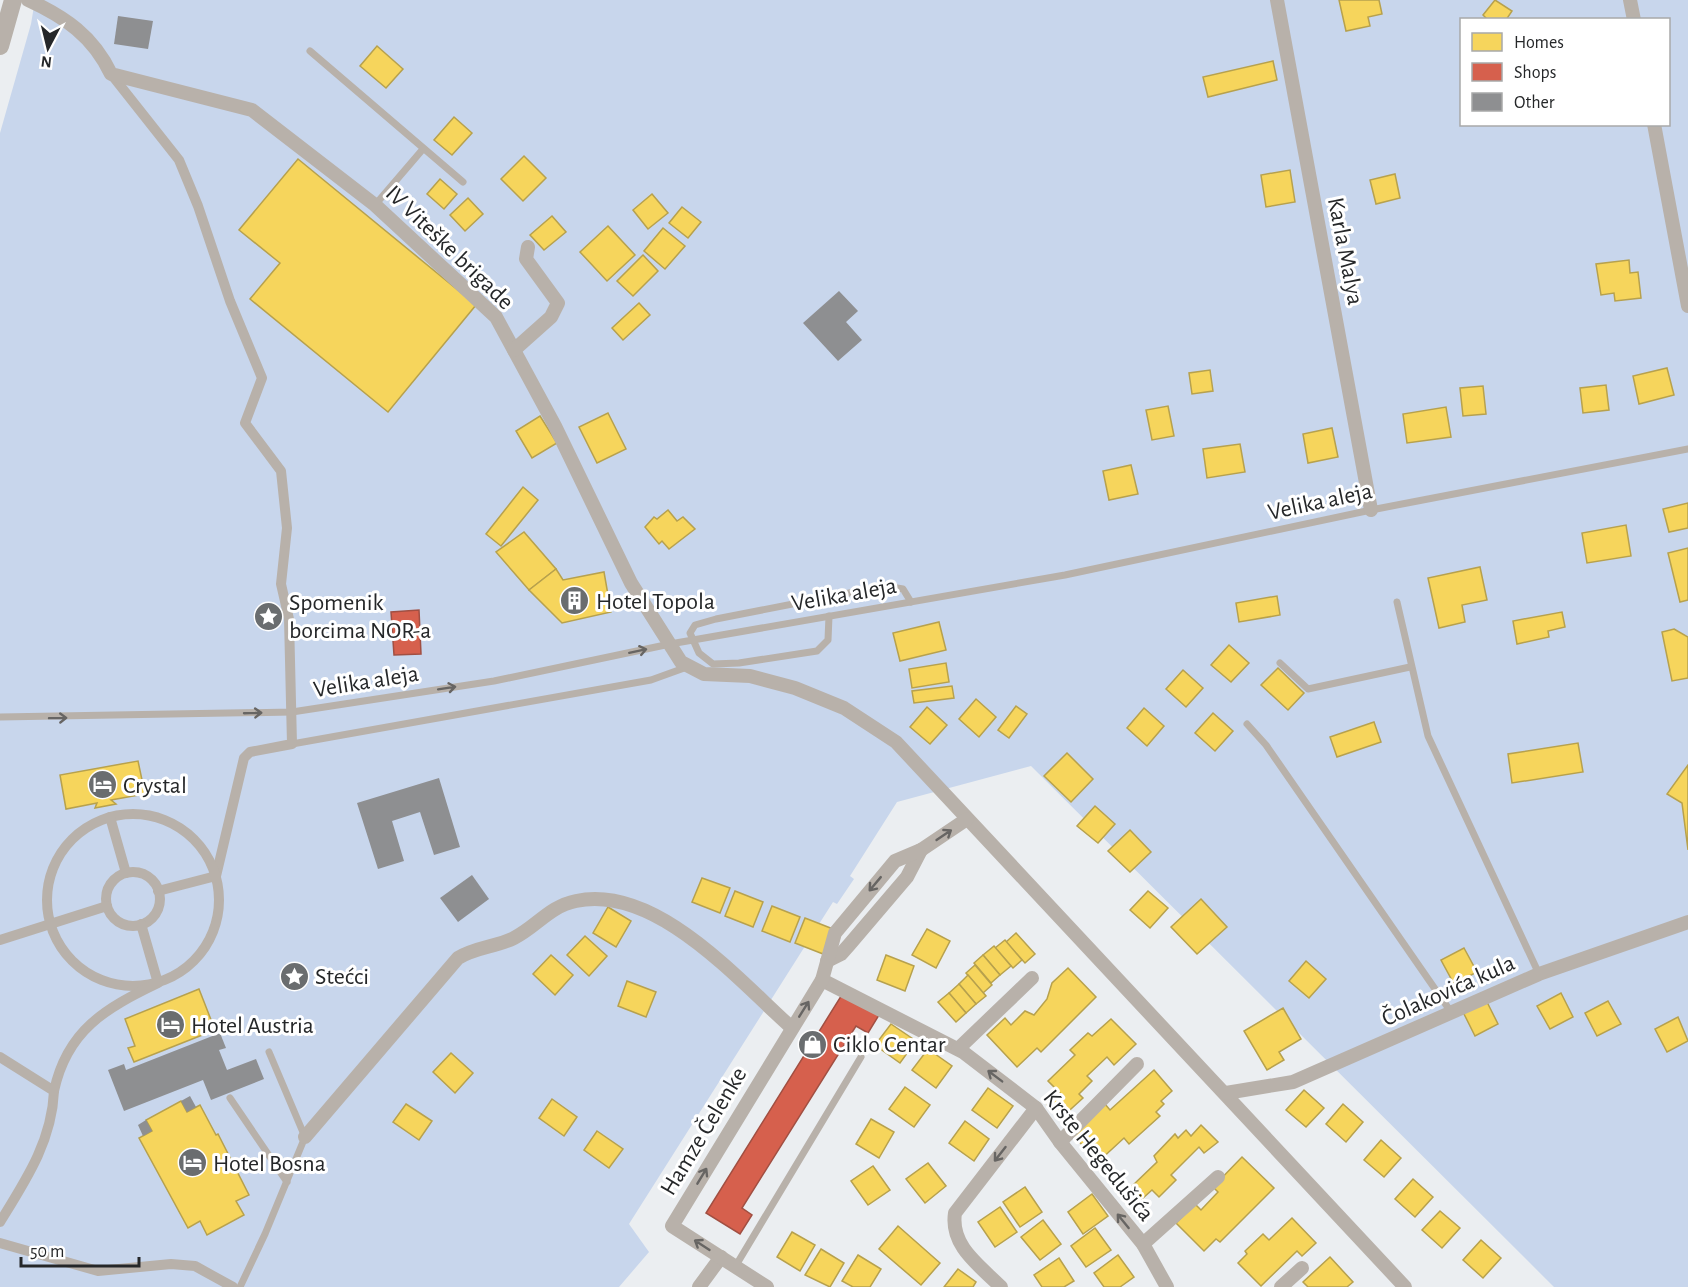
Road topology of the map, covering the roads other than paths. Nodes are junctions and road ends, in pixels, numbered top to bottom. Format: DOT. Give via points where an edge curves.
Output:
graph roads {
  1 [pos="13,0"];
  2 [pos="28,0"];
  3 [pos="1276,0"];
  4 [pos="1630,0"];
  5 [pos="1634,18"];
  6 [pos="0,46"];
  7 [pos="310,51"];
  8 [pos="111,74"];
  9 [pos="1654,126"];
  10 [pos="423,149"];
  11 [pos="463,182"];
  12 [pos="375,205"];
  13 [pos="528,247"];
  14 [pos="1688,306"];
  15 [pos="514,350"];
  16 [pos="1688,450"];
  17 [pos="1371,510"];
  18 [pos="912,602"];
  19 [pos="1397,602"];
  20 [pos="830,616"];
  21 [pos="692,640"];
  22 [pos="670,644"];
  23 [pos="1280,663"];
  24 [pos="687,666"];
  25 [pos="1410,667"];
  26 [pos="292,712"];
  27 [pos="0,717"];
  28 [pos="1247,724"];
  29 [pos="292,744"];
  30 [pos="110,817"];
  31 [pos="967,819"];
  32 [pos="126,873"];
  33 [pos="216,876"];
  34 [pos="158,891"];
  35 [pos="106,906"];
  36 [pos="1688,922"];
  37 [pos="50,923"];
  38 [pos="141,924"];
  39 [pos="0,940"];
  40 [pos="1539,974"];
  41 [pos="1032,978"];
  42 [pos="822,980"];
  43 [pos="158,983"];
  44 [pos="1451,1012"];
  45 [pos="792,1028"];
  46 [pos="958,1049"];
  47 [pos="269,1052"];
  48 [pos="0,1057"];
  49 [pos="861,1058"];
  50 [pos="1137,1064"];
  51 [pos="54,1091"];
  52 [pos="1226,1093"];
  53 [pos="230,1098"];
  54 [pos="1036,1108"];
  55 [pos="305,1137"];
  56 [pos="1060,1142"];
  57 [pos="1218,1177"];
  58 [pos="287,1182"];
  59 [pos="0,1222"];
  60 [pos="0,1243"];
  61 [pos="1143,1244"];
  62 [pos="721,1257"];
  63 [pos="735,1267"];
  64 [pos="1302,1268"];
  65 [pos="233,1287"];
  66 [pos="240,1287"];
  67 [pos="699,1287"];
  68 [pos="767,1287"];
  69 [pos="1001,1287"];
  70 [pos="1167,1287"];
  71 [pos="1281,1287"];
  72 [pos="1405,1287"];
  1 -- 6 [label="street"];
  2 -- 8 [label="street" via="56,13 84,33 101,53"];
  3 -- 17 [label="street, Karla Malya"];
  4 -- 5 [label="street"];
  7 -- 10 [label="lane"];
  8 -- 12 [label="street, IV Viteške brigade" via="252,110"];
  8 -- 26 [label="street" via="180,160 262,378 246,423 280,471 287,528 280,584 289,619"];
  9 -- 14 [label="street"];
  10 -- 11 [label="lane"];
  10 -- 12 [label="lane"];
  12 -- 15 [label="street, IV Viteške brigade" via="496,317"];
  13 -- 15 [label="street" via="526,259 558,303 551,317"];
  15 -- 22 [label="street, IV Viteške brigade" via="631,583"];
  16 -- 17 [label="lane, Velika aleja"];
  17 -- 18 [label="lane, Velika aleja" via="1065,575"];
  18 -- 20 [label="lane, Velika aleja"];
  18 -- 21 [label="lane" via="903,589 885,586 716,619 695,625 690,633"];
  19 -- 25 [label="lane"];
  20 -- 21 [label="lane, Velika aleja"];
  20 -- 21 [label="lane" via="828,640 817,651 786,657 713,664 699,653"];
  21 -- 22 [label="lane, Velika aleja"];
  22 -- 24 [label="street, IV Viteške brigade"];
  26 -- 22 [label="lane, Velika aleja, one-way" via="494,681"];
  23 -- 25 [label="lane" via="1308,689"];
  24 -- 29 [label="lane" via="651,680"];
  24 -- 31 [label="street, IV Viteške brigade" via="704,674 750,676 795,688 844,708 896,742"];
  25 -- 40 [label="lane" via="1428,736"];
  27 -- 26 [label="lane, Velika aleja, one-way"];
  26 -- 29 [label="street"];
  28 -- 44 [label="lane" via="1266,745"];
  29 -- 33 [label="street" via="250,752 244,758"];
  30 -- 32 [label="street"];
  30 -- 33 [label="street" via="136,814 171,822 204,851"];
  30 -- 37 [label="street" via="79,833 58,856 46,902"];
  42 -- 31 [label="street, Hamze Čelenke, one-way" via="827,960 849,945 906,877 921,850"];
  31 -- 52 [label="street"];
  32 -- 34 [label="street" via="149,878"];
  32 -- 35 [label="street" via="107,889"];
  33 -- 34 [label="street"];
  33 -- 43 [label="street" via="220,901 215,928 200,954 183,971"];
  34 -- 38 [label="street" via="158,908"];
  35 -- 37 [label="street"];
  35 -- 38 [label="street" via="124,924"];
  36 -- 40 [label="street, Čolakovića kula"];
  37 -- 39 [label="street"];
  37 -- 43 [label="street" via="61,948 95,978 123,986"];
  38 -- 43 [label="street"];
  40 -- 44 [label="street, Čolakovića kula"];
  41 -- 46 [label="street"];
  45 -- 42 [label="street, Hamze Čelenke, one-way"];
  42 -- 46 [label="street, Krste Hegedušića"];
  43 -- 51 [label="street" via="114,1004 91,1022 61,1068"];
  44 -- 52 [label="street, Čolakovića kula" via="1293,1082"];
  45 -- 55 [label="street" via="696,942 653,913 604,899 576,901 555,908 514,938 458,958"];
  62 -- 45 [label="street, Hamze Čelenke, one-way" via="672,1226"];
  54 -- 46 [label="street, Krste Hegedušića, one-way"];
  47 -- 55 [label="lane"];
  48 -- 51 [label="street"];
  49 -- 63 [label="lane"];
  50 -- 56 [label="street"];
  51 -- 59 [label="street" via="53,1113 36,1163"];
  52 -- 72 [label="street"];
  53 -- 58 [label="lane"];
  54 -- 56 [label="street, Krste Hegedušića"];
  54 -- 69 [label="street, one-way" via="955,1213 954,1234 963,1249"];
  55 -- 58 [label="lane"];
  61 -- 56 [label="street, Krste Hegedušića, one-way"];
  57 -- 61 [label="street"];
  58 -- 66 [label="lane"];
  60 -- 65 [label="street" via="98,1271 171,1264 195,1266"];
  61 -- 70 [label="street, Krste Hegedušića"];
  62 -- 63 [label="street, Hamze Čelenke"];
  62 -- 67 [label="street"];
  63 -- 68 [label="street, Hamze Čelenke"];
  64 -- 71 [label="street"];
}
